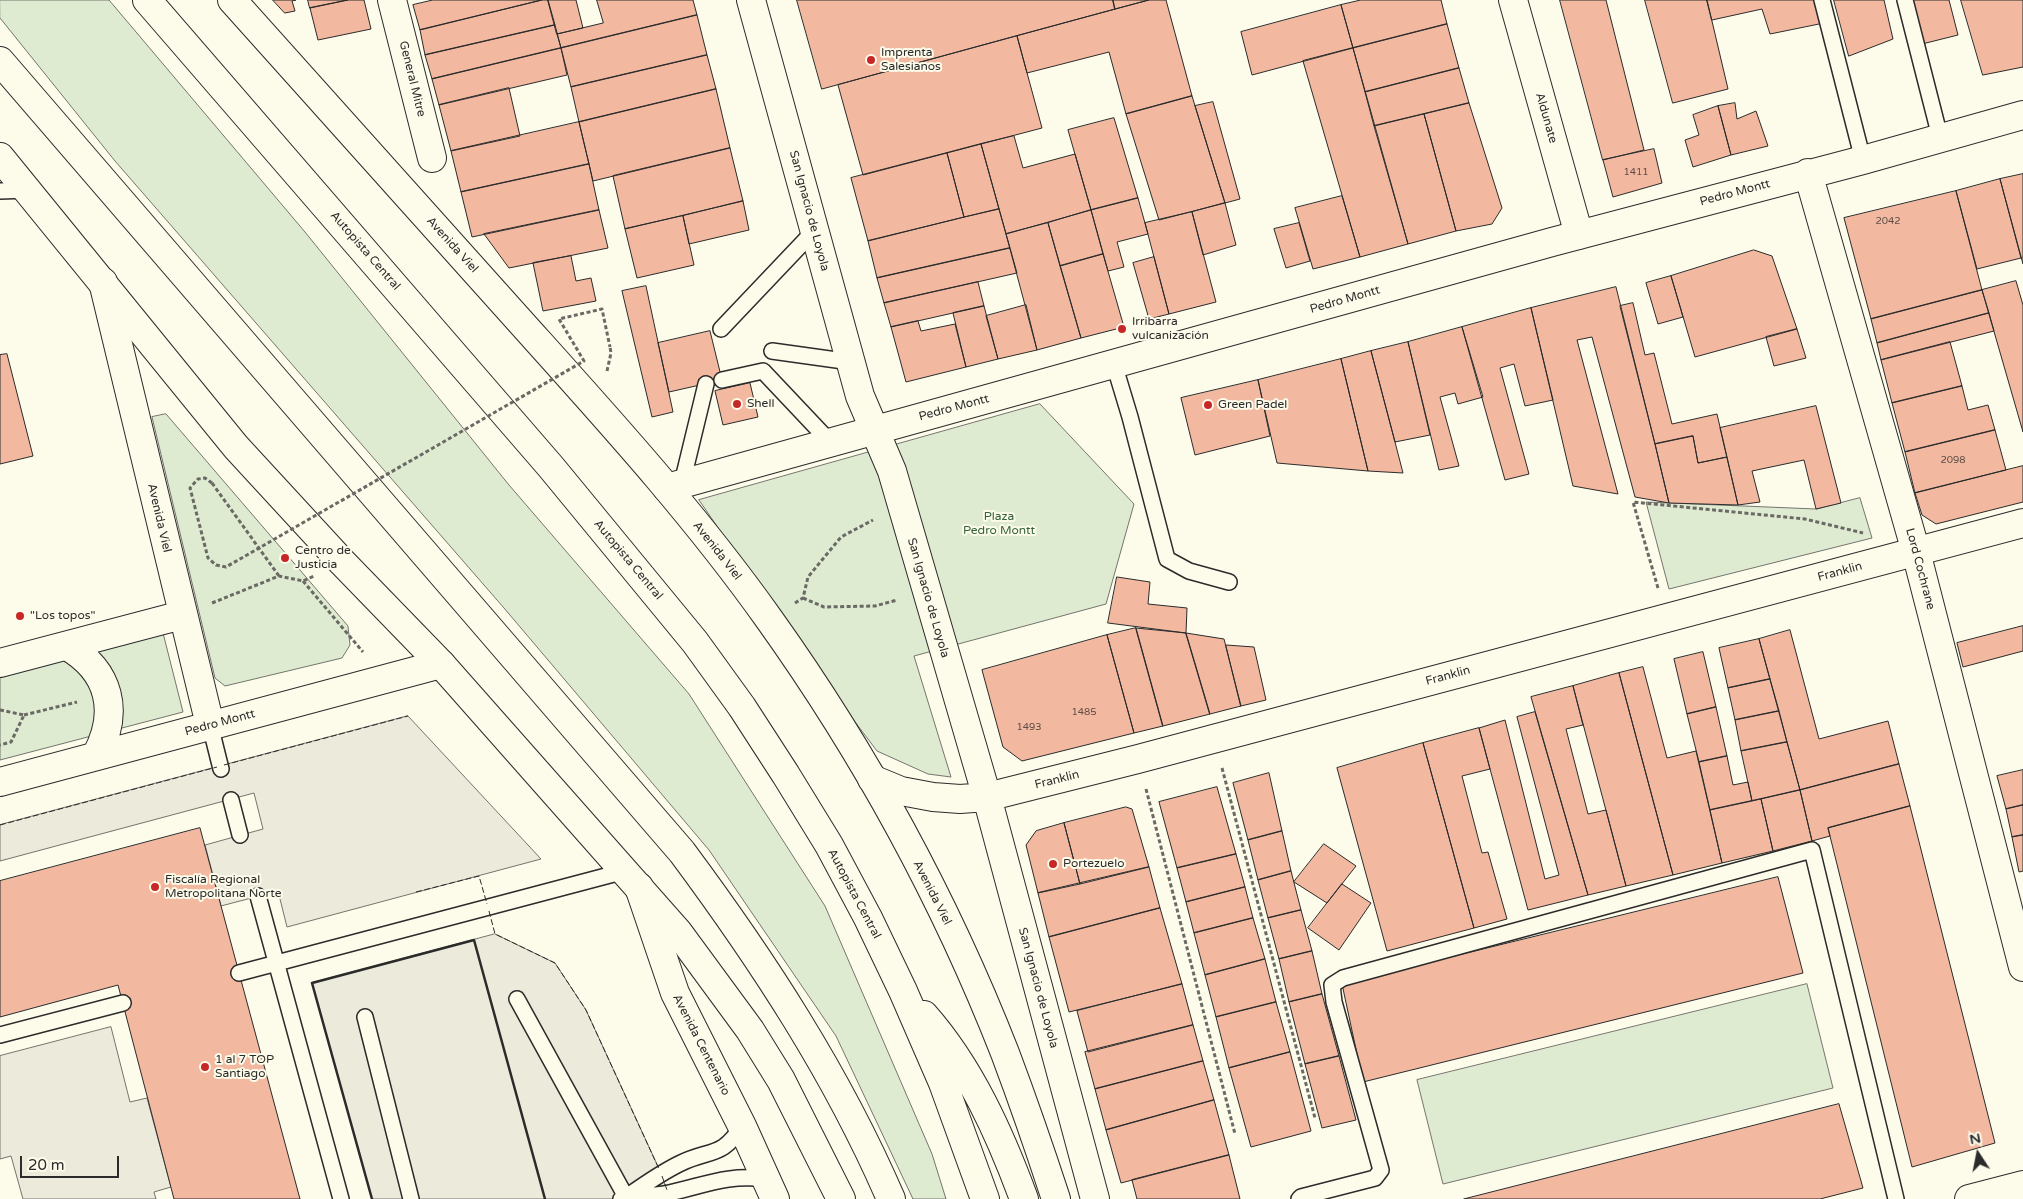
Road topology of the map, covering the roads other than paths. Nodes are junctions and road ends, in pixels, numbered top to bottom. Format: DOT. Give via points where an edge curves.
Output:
graph roads {
  1 [pos="147,0"];
  2 [pos="232,0"];
  3 [pos="392,0"];
  4 [pos="751,0"];
  5 [pos="1512,0"];
  6 [pos="1822,0"];
  7 [pos="1905,0"];
  8 [pos="0,61"];
  9 [pos="2023,114"];
  10 [pos="1940,137"];
  11 [pos="0,157"];
  12 [pos="432,158"];
  13 [pos="1863,160"];
  14 [pos="1808,173"];
  15 [pos="28,190"];
  16 [pos="0,191"];
  17 [pos="814,230"];
  18 [pos="1579,235"];
  19 [pos="103,282"];
  20 [pos="721,329"];
  21 [pos="772,351"];
  22 [pos="851,362"];
  23 [pos="1114,364"];
  24 [pos="722,380"];
  25 [pos="706,384"];
  26 [pos="875,430"];
  27 [pos="831,443"];
  28 [pos="675,485"];
  29 [pos="2023,523"];
  30 [pos="1916,552"];
  31 [pos="1229,582"];
  32 [pos="182,615"];
  33 [pos="66,646"];
  34 [pos="0,663"];
  35 [pos="441,664"];
  36 [pos="210,725"];
  37 [pos="96,756"];
  38 [pos="221,769"];
  39 [pos="872,779"];
  40 [pos="0,782"];
  41 [pos="987,797"];
  42 [pos="231,800"];
  43 [pos="240,835"];
  44 [pos="632,879"];
  45 [pos="258,896"];
  46 [pos="277,962"];
  47 [pos="2023,967"];
  48 [pos="239,973"];
  49 [pos="903,991"];
  50 [pos="517,999"];
  51 [pos="123,1003"];
  52 [pos="365,1018"];
  53 [pos="0,1035"];
  54 [pos="742,1126"];
  55 [pos="2023,1185"];
  56 [pos="771,1189"];
  57 [pos="625,1198"];
  58 [pos="341,1199"];
  59 [pos="410,1199"];
  60 [pos="841,1199"];
  61 [pos="891,1199"];
  62 [pos="986,1199"];
  63 [pos="1024,1199"];
  64 [pos="1056,1199"];
  65 [pos="1094,1199"];
  66 [pos="1299,1199"];
  67 [pos="1896,1199"];
  68 [pos="1969,1199"];
  1 -- 49 [label="main road, Autopista Central" via="551,467 695,642 742,708 829,845"];
  2 -- 28 [label="main road, Avenida Viel" via="593,402"];
  3 -- 12 [label="main road, General Mitre"];
  4 -- 17 [label="main road, San Ignacio de Loyola"];
  5 -- 18 [label="main road, Aldunate"];
  6 -- 13 [label="lane"];
  7 -- 10 [label="lane"];
  8 -- 61 [label="main road" via="682,852 736,925 812,1043 846,1104"];
  9 -- 10 [label="main road, Pedro Montt"];
  10 -- 13 [label="main road, Pedro Montt"];
  11 -- 15 [label="main road, Avenida Viel"];
  13 -- 14 [label="main road, Pedro Montt"];
  14 -- 18 [label="main road, Pedro Montt"];
  14 -- 30 [label="main road, Lord Cochrane"];
  15 -- 16 [label="lane"];
  15 -- 19 [label="main road, Avenida Viel"];
  17 -- 20 [label="lane"];
  17 -- 22 [label="main road, San Ignacio de Loyola"];
  18 -- 23 [label="main road, Pedro Montt"];
  19 -- 32 [label="main road, Avenida Viel"];
  19 -- 35 [label="main road, Avenida Viel" via="236,447"];
  21 -- 22 [label="lane"];
  22 -- 26 [label="main road, San Ignacio de Loyola" via="860,396"];
  23 -- 26 [label="main road, Pedro Montt"];
  23 -- 31 [label="lane" via="1167,559 1189,571"];
  24 -- 27 [label="lane" via="763,371"];
  25 -- 28 [label="lane"];
  26 -- 27 [label="main road, Pedro Montt"];
  26 -- 41 [label="main road, San Ignacio de Loyola" via="892,471"];
  27 -- 28 [label="main road, Pedro Montt"];
  28 -- 39 [label="main road, Avenida Viel" via="770,620"];
  29 -- 30 [label="main road, Franklin"];
  30 -- 41 [label="main road, Franklin"];
  30 -- 47 [label="main road, Lord Cochrane"];
  32 -- 33 [label="main road"];
  32 -- 36 [label="main road, Avenida Viel"];
  33 -- 34 [label="main road"];
  33 -- 37 [label="main road" via="92,665 107,695 109,718"];
  35 -- 36 [label="main road, Pedro Montt"];
  35 -- 44 [label="main road, Avenida Viel"];
  36 -- 37 [label="main road, Pedro Montt"];
  36 -- 38 [label="lane"];
  37 -- 40 [label="main road, Pedro Montt"];
  39 -- 41 [label="main road, Franklin" via="902,791 933,797"];
  39 -- 64 [label="main road, Avenida Viel" via="938,902 974,978 1011,1070"];
  41 -- 65 [label="main road, San Ignacio de Loyola"];
  42 -- 43 [label="lane"];
  44 -- 46 [label="lane"];
  44 -- 54 [label="main road, Avenida Centenario" via="675,993"];
  44 -- 60 [label="main road, Avenida Viel" via="678,932 750,1030 781,1080"];
  45 -- 46 [label="lane"];
  46 -- 48 [label="lane"];
  46 -- 58 [label="lane"];
  49 -- 62 [label="main road, Autopista Central" via="943,1083"];
  49 -- 63 [label="main road" via="946,1044 973,1085"];
  50 -- 57 [label="lane"];
  51 -- 53 [label="lane"];
  52 -- 59 [label="lane"];
  54 -- 56 [label="main road, Avenida Centenario"];
  54 -- 57 [label="lane" via="733,1141 718,1151 661,1173"];
  55 -- 68 [label="main road"];
  56 -- 57 [label="lane" via="748,1176 729,1177 668,1193"];
  66 -- 67 [label="lane" via="1375,1178 1382,1170 1334,1002 1332,985 1343,978 1812,850"];
}
